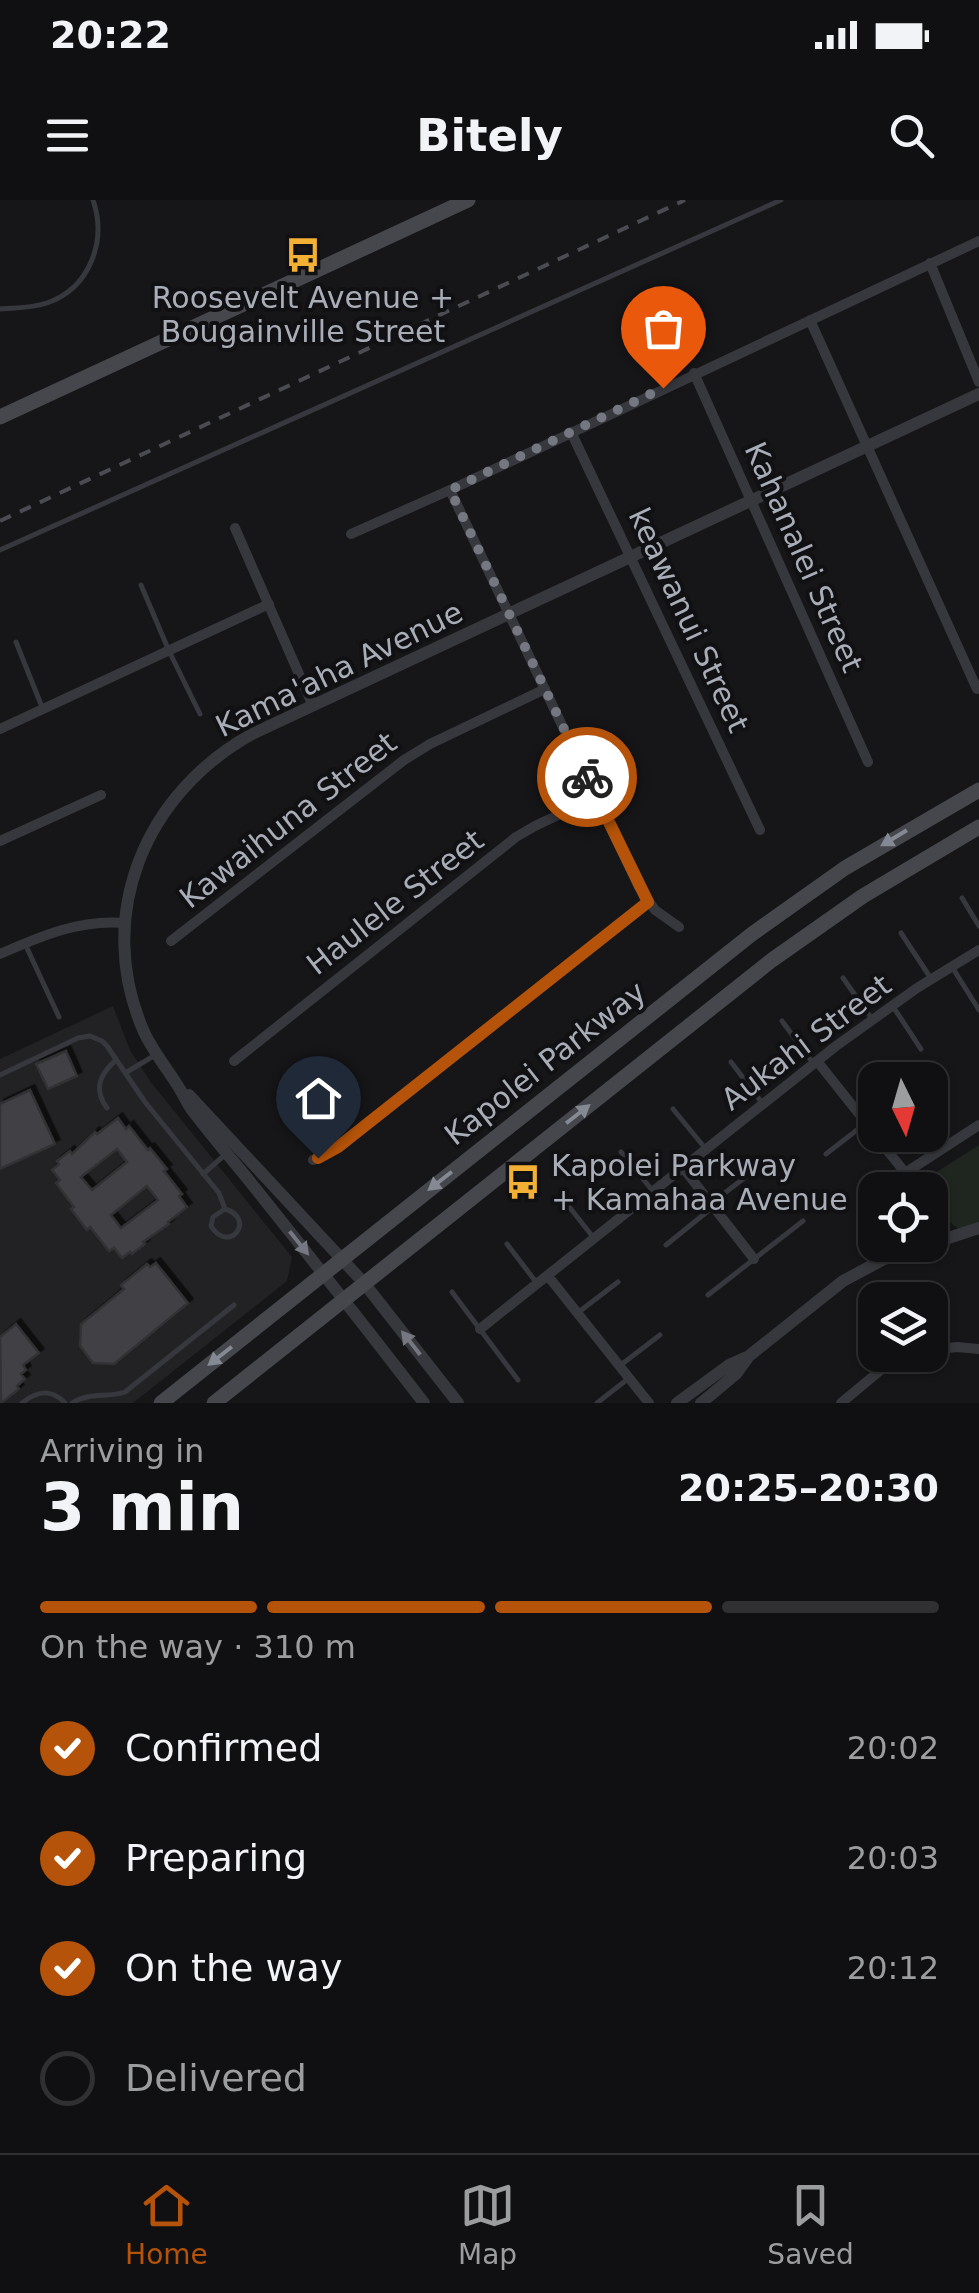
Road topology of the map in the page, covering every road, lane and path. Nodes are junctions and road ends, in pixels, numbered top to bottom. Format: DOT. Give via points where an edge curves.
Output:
graph roads {
  1 [pos="93,200"];
  2 [pos="468,200"];
  3 [pos="781,200"];
  4 [pos="446,205"];
  5 [pos="979,241"];
  6 [pos="930,263"];
  7 [pos="0,310"];
  8 [pos="810,320"];
  9 [pos="694,373"];
  10 [pos="979,382"];
  11 [pos="979,394"];
  12 [pos="0,416"];
  13 [pos="571,432"];
  14 [pos="868,446"];
  15 [pos="450,490"];
  16 [pos="751,501"];
  17 [pos="236,528"];
  18 [pos="350,534"];
  19 [pos="0,550"];
  20 [pos="632,557"];
  21 [pos="142,586"];
  22 [pos="269,604"];
  23 [pos="510,614"];
  24 [pos="16,642"];
  25 [pos="169,651"];
  26 [pos="545,689"];
  27 [pos="977,689"];
  28 [pos="313,706"];
  29 [pos="43,710"];
  30 [pos="200,714"];
  31 [pos="0,729"];
  32 [pos="868,762"];
  33 [pos="979,790"];
  34 [pos="101,795"];
  35 [pos="596,797"];
  36 [pos="979,827"];
  37 [pos="760,830"];
  38 [pos="0,841"];
  39 [pos="962,898"];
  40 [pos="648,902"];
  41 [pos="125,923"];
  42 [pos="979,926"];
  43 [pos="679,927"];
  44 [pos="901,932"];
  45 [pos="172,942"];
  46 [pos="24,943"];
  47 [pos="979,950"];
  48 [pos="0,954"];
  49 [pos="952,967"];
  50 [pos="844,978"];
  51 [pos="932,980"];
  52 [pos="893,1005"];
  53 [pos="979,1010"];
  54 [pos="59,1018"];
  55 [pos="872,1019"];
  56 [pos="782,1021"];
  57 [pos="922,1048"];
  58 [pos="156,1054"];
  59 [pos="116,1060"];
  60 [pos="234,1061"];
  61 [pos="730,1062"];
  62 [pos="815,1062"];
  63 [pos="125,1073"];
  64 [pos="0,1075"];
  65 [pos="763,1104"];
  66 [pos="107,1108"];
  67 [pos="673,1108"];
  68 [pos="858,1113"];
  69 [pos="979,1125"];
  70 [pos="858,1128"];
  71 [pos="232,1149"];
  72 [pos="707,1150"];
  73 [pos="621,1152"];
  74 [pos="889,1152"];
  75 [pos="826,1154"];
  76 [pos="313,1160"];
  77 [pos="684,1169"];
  78 [pos="752,1172"];
  79 [pos="905,1172"];
  80 [pos="911,1172"];
  81 [pos="203,1174"];
  82 [pos="654,1193"];
  83 [pos="563,1198"];
  84 [pos="712,1205"];
  85 [pos="225,1209"];
  86 [pos="803,1221"];
  87 [pos="979,1228"];
  88 [pos="948,1238"];
  89 [pos="595,1239"];
  90 [pos="507,1244"];
  91 [pos="666,1245"];
  92 [pos="342,1259"];
  93 [pos="754,1260"];
  94 [pos="878,1262"];
  95 [pos="324,1274"];
  96 [pos="543,1280"];
  97 [pos="618,1282"];
  98 [pos="364,1284"];
  99 [pos="452,1292"];
  100 [pos="708,1295"];
  101 [pos="344,1300"];
  102 [pos="234,1305"];
  103 [pos="577,1313"];
  104 [pos="480,1329"];
  105 [pos="660,1335"];
  106 [pos="948,1348"];
  107 [pos="979,1350"];
  108 [pos="749,1356"];
  109 [pos="620,1366"];
  110 [pos="878,1372"];
  111 [pos="629,1378"];
  112 [pos="518,1380"];
  113 [pos="22,1403"];
  114 [pos="69,1403"];
  115 [pos="161,1403"];
  116 [pos="214,1403"];
  117 [pos="424,1403"];
  118 [pos="458,1403"];
  119 [pos="598,1403"];
  120 [pos="649,1403"];
  121 [pos="677,1403"];
  122 [pos="702,1403"];
  123 [pos="841,1403"];
  1 -- 7 [label="lane" via="98,236 83,277 45,304"];
  2 -- 4 [label="main road"];
  3 -- 19 [label="lane"];
  4 -- 12 [label="main road"];
  5 -- 6 [label="street"];
  6 -- 8 [label="street"];
  6 -- 10 [label="street"];
  8 -- 9 [label="street"];
  8 -- 14 [label="street"];
  9 -- 13 [label="street"];
  9 -- 16 [label="street, Kahanalei Street"];
  11 -- 14 [label="street, Kama'aha Avenue"];
  13 -- 15 [label="street"];
  13 -- 20 [label="street, keawanui Street"];
  14 -- 16 [label="street, Kama'aha Avenue"];
  14 -- 27 [label="street"];
  15 -- 18 [label="street"];
  15 -- 23 [label="street"];
  16 -- 20 [label="street, Kama'aha Avenue"];
  16 -- 32 [label="street, Kahanalei Street"];
  17 -- 22 [label="street"];
  20 -- 23 [label="street, Kama'aha Avenue"];
  20 -- 37 [label="street, keawanui Street"];
  21 -- 25 [label="lane"];
  22 -- 25 [label="street"];
  22 -- 28 [label="street"];
  23 -- 26 [label="street"];
  23 -- 28 [label="street, Kama'aha Avenue"];
  24 -- 29 [label="lane"];
  25 -- 29 [label="street"];
  25 -- 30 [label="lane"];
  26 -- 35 [label="street"];
  26 -- 45 [label="street, Kawaihuna Street" via="404,760"];
  28 -- 41 [label="street, Kama'aha Avenue" via="237,742 179,791 140,856"];
  29 -- 31 [label="street"];
  33 -- 92 [label="main road, Kapolei Parkway, one-way" via="844,868 767,923"];
  34 -- 38 [label="street"];
  35 -- 40 [label="street"];
  35 -- 60 [label="street, Haulele Street" via="516,838"];
  98 -- 36 [label="main road, Kapolei Parkway, one-way" via="772,960"];
  39 -- 42 [label="lane"];
  40 -- 43 [label="street"];
  40 -- 76 [label="street"];
  41 -- 46 [label="street" via="80,925"];
  41 -- 58 [label="street, Kama'aha Avenue" via="131,993"];
  44 -- 51 [label="lane"];
  46 -- 48 [label="street"];
  46 -- 54 [label="lane"];
  47 -- 49 [label="street, Aukahi Street"];
  49 -- 51 [label="street, Aukahi Street"];
  49 -- 53 [label="lane"];
  50 -- 55 [label="lane"];
  51 -- 52 [label="street, Aukahi Street"];
  52 -- 55 [label="street, Aukahi Street"];
  52 -- 57 [label="lane"];
  55 -- 62 [label="street, Aukahi Street"];
  56 -- 62 [label="lane"];
  58 -- 63 [label="lane"];
  58 -- 71 [label="street, Kama'aha Avenue" via="190,1108"];
  59 -- 63 [label="lane"];
  59 -- 64 [label="lane" via="102,1041 84,1036"];
  59 -- 66 [label="lane" via="99,1082"];
  61 -- 65 [label="lane"];
  62 -- 65 [label="street, Aukahi Street"];
  62 -- 68 [label="street"];
  63 -- 81 [label="lane"];
  65 -- 72 [label="street, Aukahi Street"];
  67 -- 72 [label="lane"];
  69 -- 80 [label="street"];
  70 -- 75 [label="lane"];
  71 -- 81 [label="lane"];
  71 -- 92 [label="street, Kama'aha Avenue"];
  71 -- 95 [label="street, Kama'aha Avenue, one-way"];
  72 -- 77 [label="street, Aukahi Street"];
  73 -- 82 [label="lane"];
  74 -- 79 [label="street"];
  77 -- 82 [label="street, Aukahi Street"];
  77 -- 84 [label="street"];
  78 -- 84 [label="lane"];
  81 -- 85 [label="lane"];
  82 -- 89 [label="street, Aukahi Street"];
  83 -- 89 [label="lane"];
  84 -- 91 [label="lane"];
  84 -- 93 [label="street"];
  85 -- 85 [label="lane" via="216,1212 211,1226 226,1238 240,1226 235,1212"];
  86 -- 93 [label="lane"];
  87 -- 88 [label="street"];
  89 -- 96 [label="street, Aukahi Street"];
  90 -- 96 [label="lane"];
  92 -- 95 [label="main road, Kapolei Parkway"];
  92 -- 98 [label="street, Kama'aha Avenue"];
  93 -- 100 [label="lane"];
  94 -- 108 [label="street"];
  95 -- 101 [label="street, Kama'aha Avenue"];
  95 -- 115 [label="main road, Kapolei Parkway, one-way"];
  96 -- 103 [label="street"];
  96 -- 104 [label="street, Aukahi Street"];
  97 -- 103 [label="lane"];
  98 -- 101 [label="main road, Kapolei Parkway"];
  118 -- 98 [label="street, Kama'aha Avenue, one-way"];
  99 -- 104 [label="lane"];
  101 -- 116 [label="main road, Kapolei Parkway"];
  101 -- 117 [label="street, Kama'aha Avenue"];
  102 -- 114 [label="lane" via="125,1392"];
  103 -- 109 [label="street"];
  104 -- 112 [label="lane"];
  105 -- 109 [label="lane"];
  106 -- 107 [label="street"];
  108 -- 121 [label="street"];
  108 -- 122 [label="street"];
  109 -- 111 [label="street"];
  110 -- 123 [label="street"];
  111 -- 119 [label="lane"];
  111 -- 120 [label="street"];
  113 -- 114 [label="lane" via="45,1392"];
}
